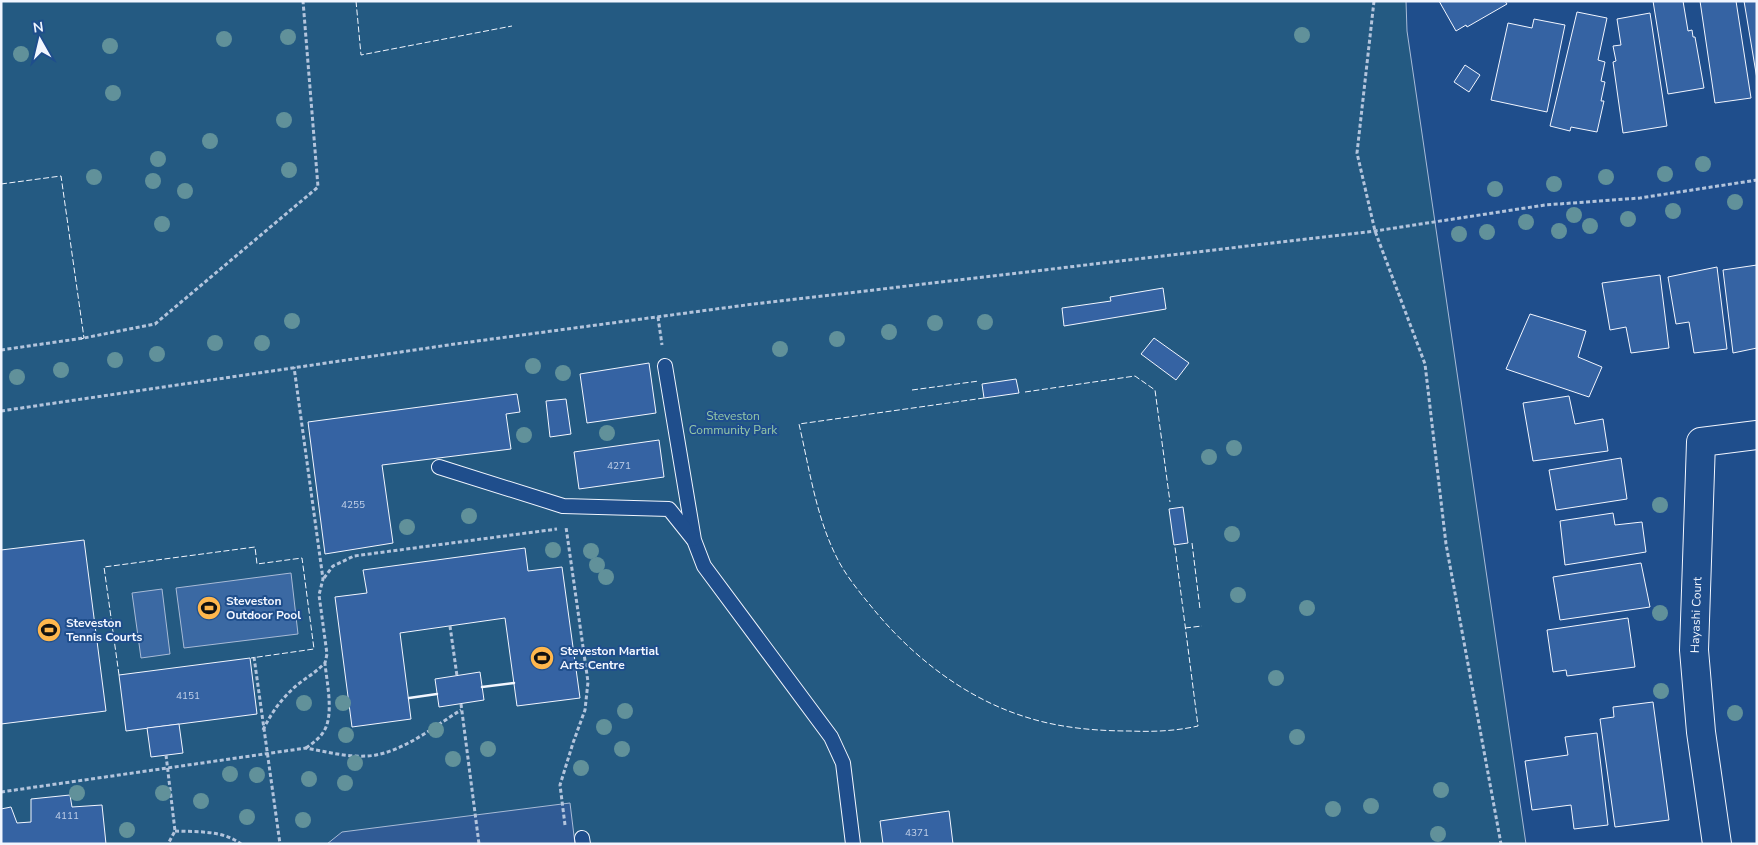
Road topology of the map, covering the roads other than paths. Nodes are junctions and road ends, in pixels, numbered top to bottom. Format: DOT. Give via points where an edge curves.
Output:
graph roads {
  1 [pos="665,366"];
  2 [pos="1757,434"];
  3 [pos="439,467"];
  4 [pos="694,540"];
  5 [pos="853,844"];
  6 [pos="1717,844"];
  1 -- 4 [label="lane"];
  2 -- 6 [label="street, Hayashi Court" via="1701,442 1694,650 1700,724"];
  3 -- 4 [label="lane" via="563,506 669,509"];
  4 -- 5 [label="lane" via="704,566 831,737 842,763"];
}
